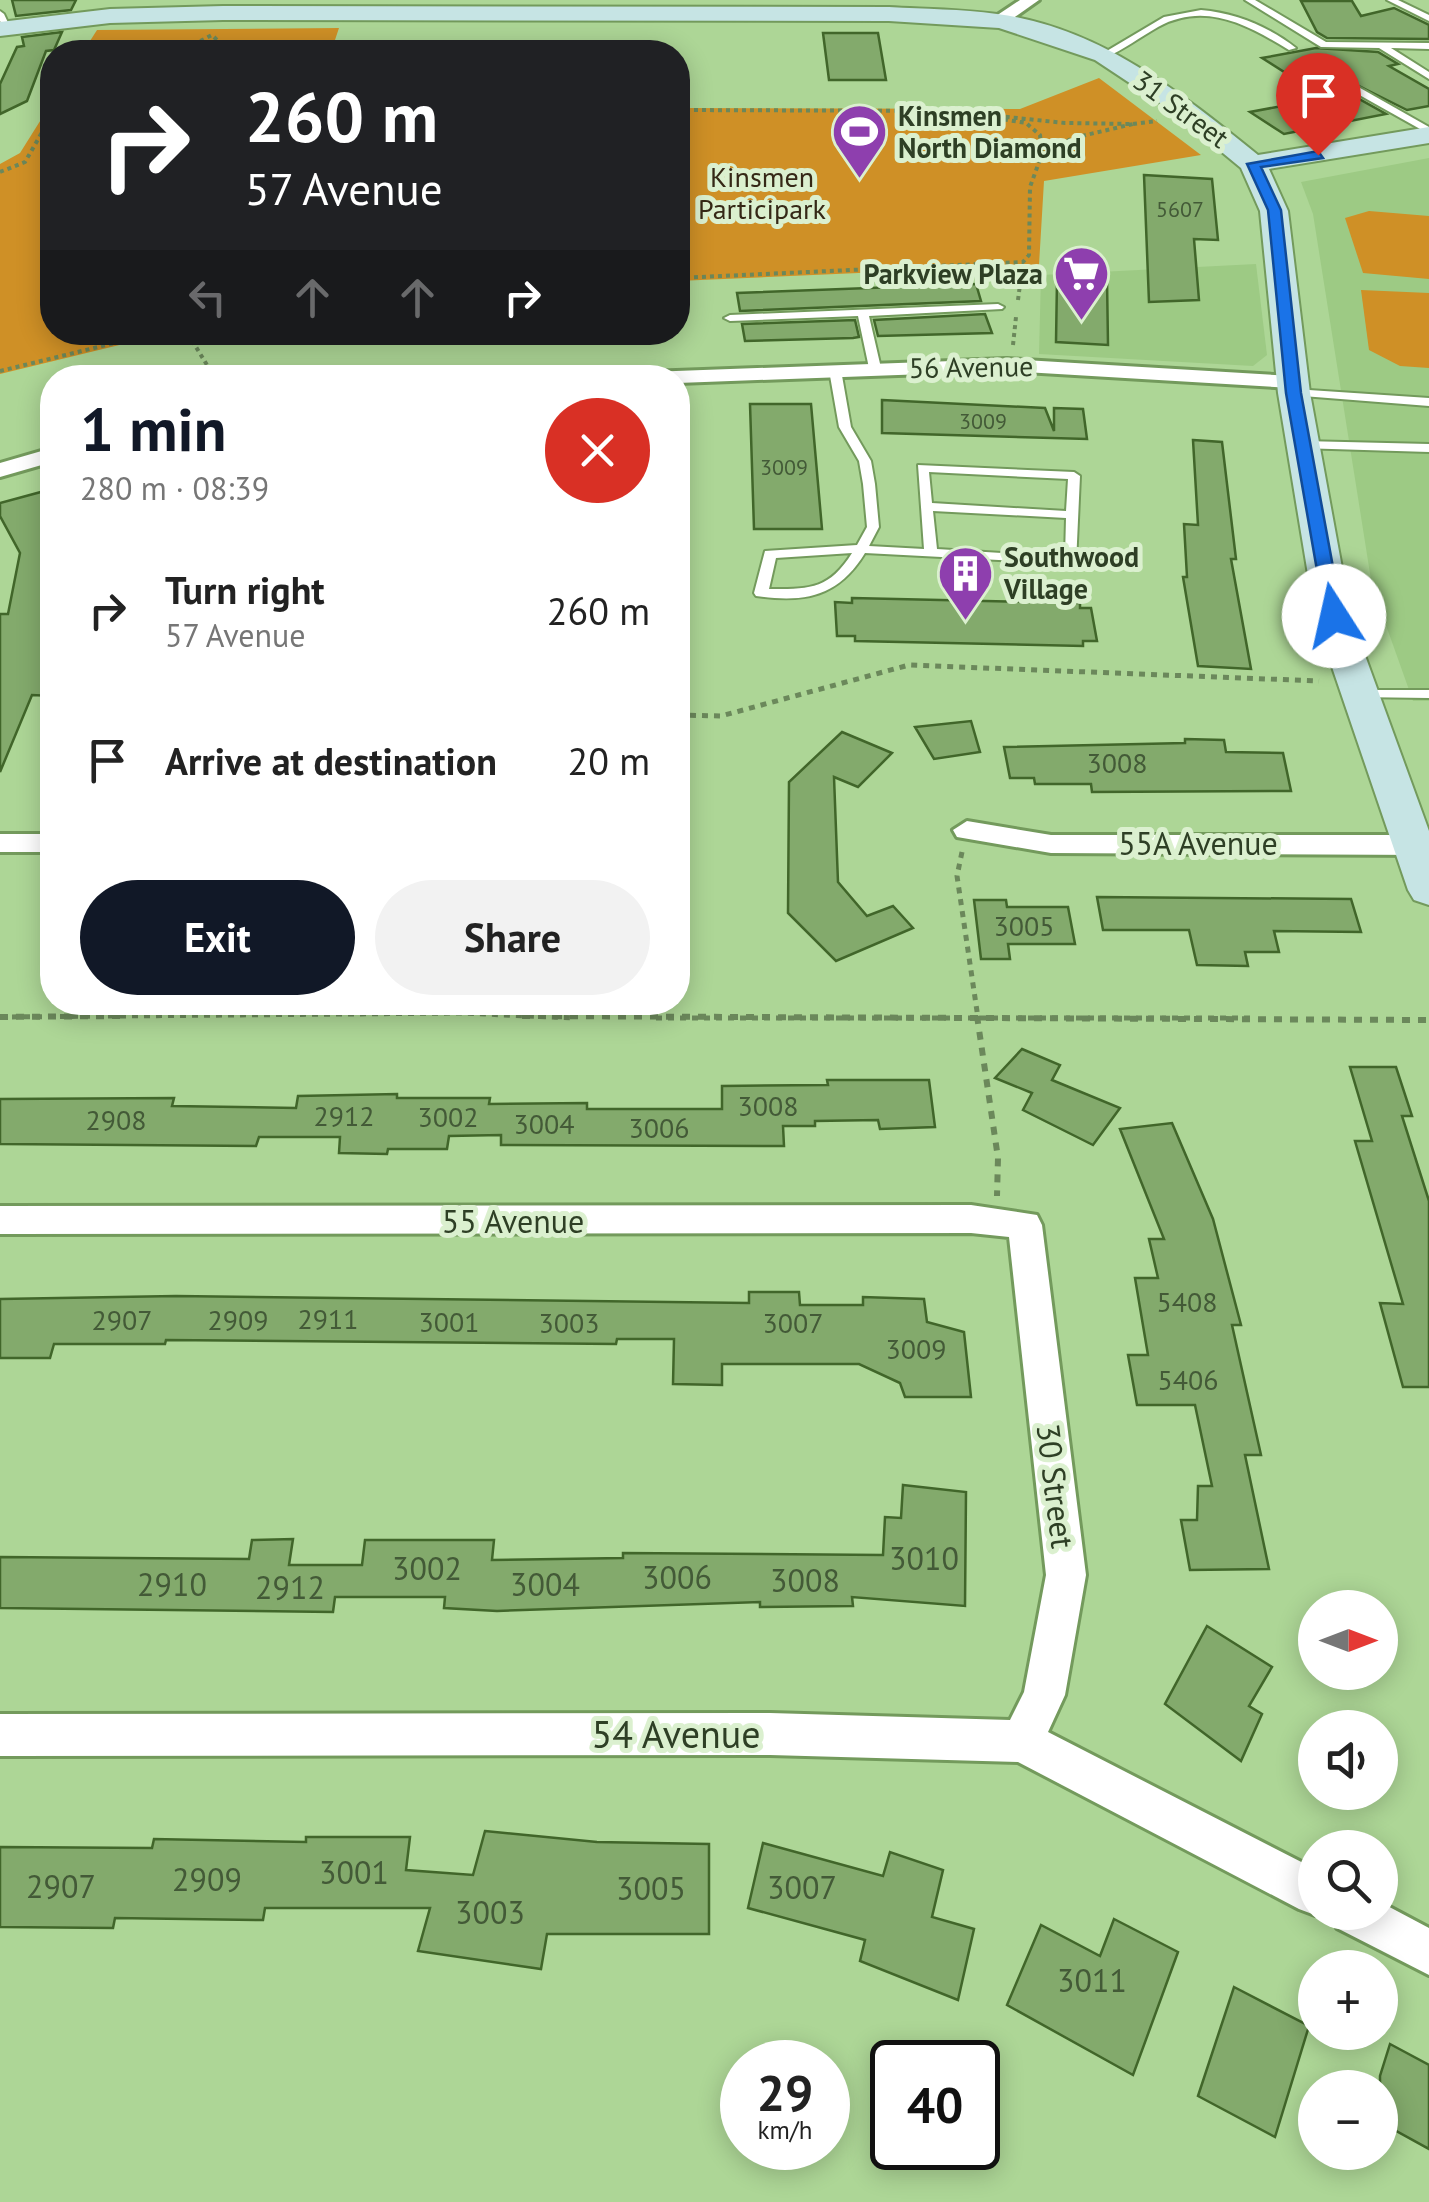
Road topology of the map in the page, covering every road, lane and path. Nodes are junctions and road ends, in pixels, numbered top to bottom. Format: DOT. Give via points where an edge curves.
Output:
graph roads {
  1 [pos="1031,0"];
  2 [pos="1249,0"];
  3 [pos="1391,0"];
  4 [pos="226,6"];
  5 [pos="767,6"];
  6 [pos="1429,18"];
  7 [pos="999,21"];
  8 [pos="3,23"];
  9 [pos="1383,46"];
  10 [pos="1429,46"];
  11 [pos="1292,48"];
  12 [pos="1104,55"];
  13 [pos="1429,76"];
  14 [pos="1350,86"];
  15 [pos="690,110"];
  16 [pos="950,111"];
  17 [pos="1166,119"];
  18 [pos="1133,124"];
  19 [pos="1429,133"];
  20 [pos="40,135"];
  21 [pos="1042,154"];
  22 [pos="1253,164"];
  23 [pos="0,172"];
  24 [pos="690,277"];
  25 [pos="998,307"];
  26 [pos="863,313"];
  27 [pos="730,318"];
  28 [pos="106,345"];
  29 [pos="875,368"];
  30 [pos="835,370"];
  31 [pos="0,371"];
  32 [pos="690,376"];
  33 [pos="1293,388"];
  34 [pos="1429,402"];
  35 [pos="1304,445"];
  36 [pos="1429,448"];
  37 [pos="40,458"];
  38 [pos="0,470"];
  39 [pos="927,508"];
  40 [pos="1074,515"];
  41 [pos="861,549"];
  42 [pos="931,554"];
  43 [pos="1341,688"];
  44 [pos="1429,694"];
  45 [pos="690,716"];
  46 [pos="967,830"];
  47 [pos="0,843"];
  48 [pos="40,843"];
  49 [pos="1421,845"];
  50 [pos="956,876"];
  51 [pos="1429,890"];
  52 [pos="977,1016"];
  53 [pos="0,1017"];
  54 [pos="1429,1020"];
  55 [pos="998,1158"];
  56 [pos="0,1220"];
  57 [pos="1025,1225"];
  58 [pos="0,1735"];
  59 [pos="1022,1740"];
  60 [pos="1298,1884"];
  61 [pos="1387,1930"];
  62 [pos="1429,1952"];
  1 -- 7 [label="street"];
  2 -- 9 [label="lane" via="1324,45"];
  3 -- 6 [label="lane"];
  4 -- 5 [label="street, 31 Street"];
  4 -- 8 [label="street, 31 Street"];
  5 -- 7 [label="street, 31 Street"];
  7 -- 12 [label="street, 31 Street"];
  9 -- 10 [label="lane"];
  9 -- 13 [label="lane"];
  11 -- 12 [label="lane" via="1233,13 1215,10 1169,18"];
  12 -- 22 [label="street, 31 Street"];
  14 -- 19 [label="lane"];
  15 -- 16 [label="path"];
  16 -- 18 [label="path"];
  16 -- 21 [label="path" via="1026,123 1040,135"];
  17 -- 18 [label="path"];
  18 -- 21 [label="path" via="1073,138"];
  19 -- 22 [label="street"];
  20 -- 23 [label="path" via="25,162"];
  21 -- 24 [label="path" via="1033,169 1029,254 1023,262"];
  22 -- 33 [label="street, 31 Street" via="1274,210"];
  25 -- 26 [label="lane"];
  26 -- 27 [label="lane"];
  26 -- 29 [label="lane"];
  28 -- 31 [label="path"];
  29 -- 30 [label="street, 56 Avenue"];
  29 -- 33 [label="street, 56 Avenue" via="1064,367"];
  30 -- 32 [label="street, 56 Avenue"];
  30 -- 41 [label="lane" via="845,427 865,461 869,484 873,527"];
  33 -- 34 [label="lane"];
  33 -- 35 [label="street, 31 Street"];
  35 -- 36 [label="lane"];
  35 -- 43 [label="street, 31 Street"];
  37 -- 38 [label="street"];
  39 -- 40 [label="lane"];
  39 -- 40 [label="lane" via="922,468 1074,476"];
  39 -- 42 [label="lane"];
  40 -- 42 [label="lane" via="1071,561"];
  41 -- 41 [label="lane" via="770,554 761,593 832,587"];
  41 -- 42 [label="lane"];
  43 -- 44 [label="lane"];
  43 -- 45 [label="path" via="909,666 721,716"];
  43 -- 49 [label="street, 31 Street"];
  46 -- 49 [label="street, 55A Avenue" via="1051,844"];
  47 -- 48 [label="street"];
  49 -- 51 [label="street, 31 Street"];
  50 -- 52 [label="path"];
  52 -- 53 [label="path"];
  52 -- 54 [label="path"];
  52 -- 55 [label="path"];
  56 -- 57 [label="street, 55 Avenue"];
  57 -- 59 [label="street, 30 Street" via="1066,1575 1044,1694"];
  58 -- 59 [label="street, 54 Avenue"];
  59 -- 60 [label="street, 54 Avenue"];
  61 -- 62 [label="street"];
}
